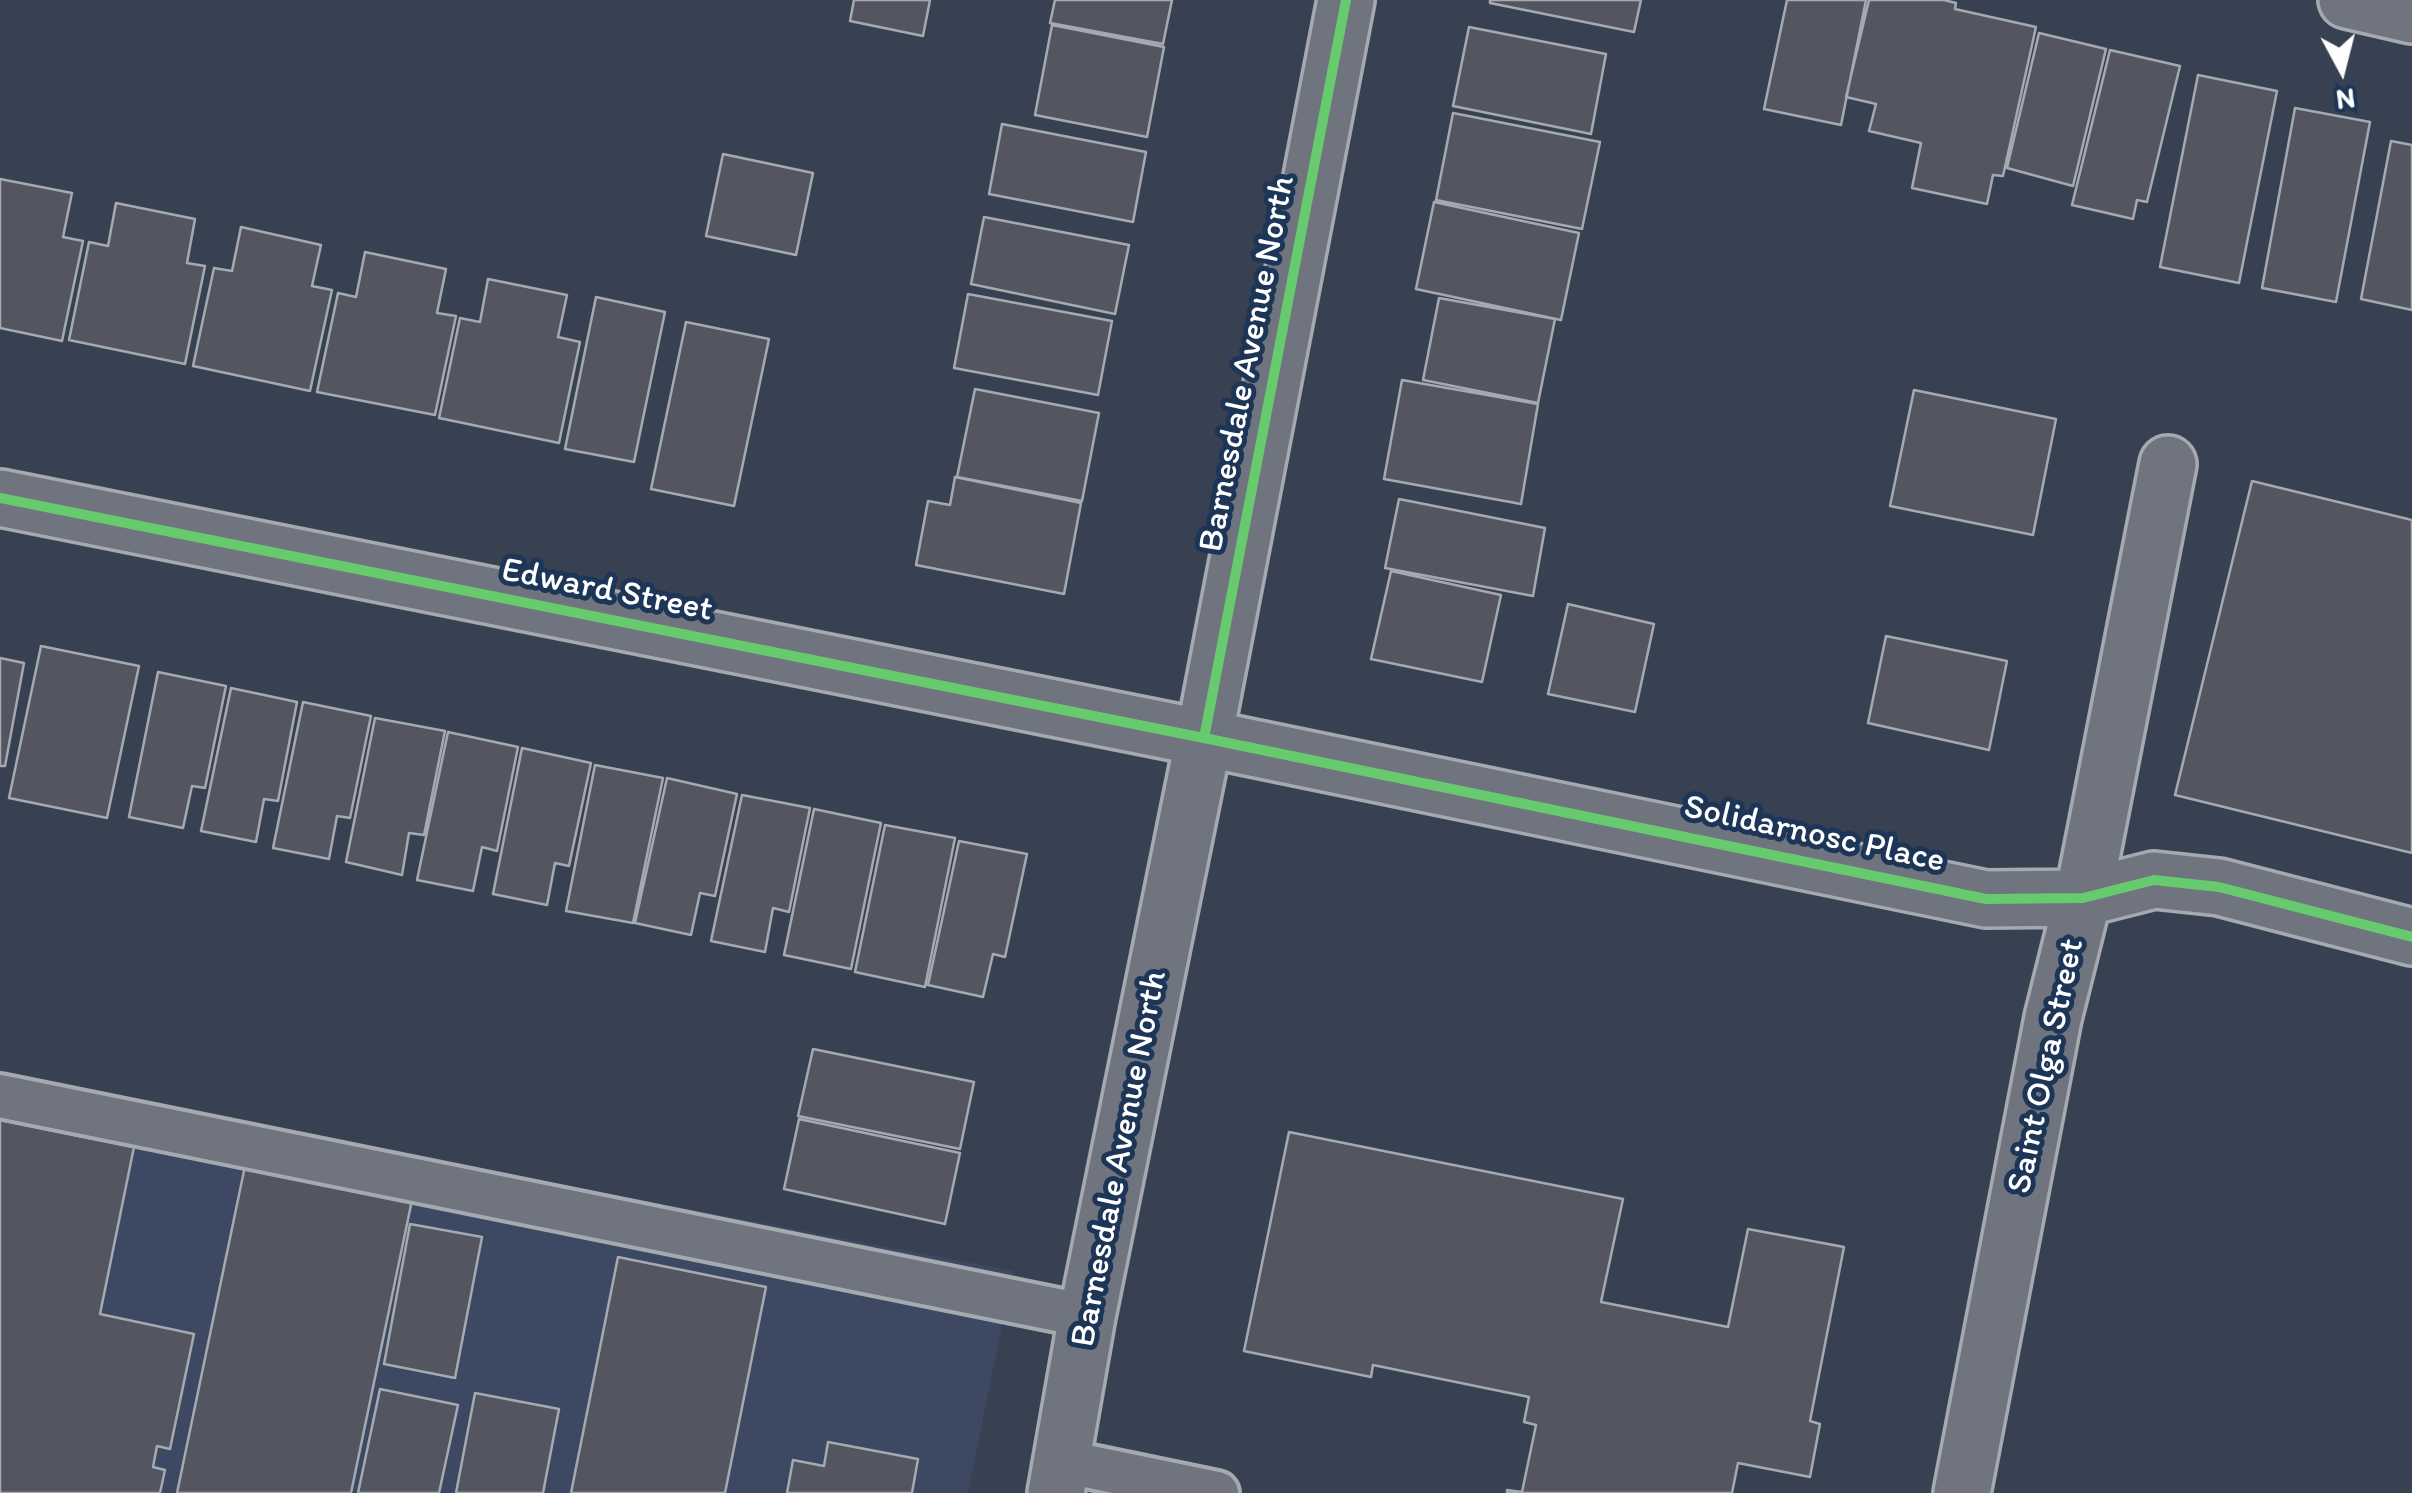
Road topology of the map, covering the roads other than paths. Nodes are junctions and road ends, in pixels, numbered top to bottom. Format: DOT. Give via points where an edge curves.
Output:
graph roads {
  1 [pos="1346,0"];
  2 [pos="2347,0"];
  3 [pos="2412,15"];
  4 [pos="2168,464"];
  5 [pos="0,498"];
  6 [pos="1204,738"];
  7 [pos="2083,898"];
  8 [pos="2412,937"];
  9 [pos="0,1096"];
  10 [pos="1087,1316"];
  11 [pos="1059,1477"];
  12 [pos="1216,1493"];
  13 [pos="1962,1493"];
  1 -- 6 [label="street, Barnesdale Avenue North"];
  2 -- 3 [label="street"];
  4 -- 7 [label="street, Saint Olga Street"];
  5 -- 6 [label="street, Edward Street"];
  6 -- 7 [label="street, Solidarnosc Place" via="1986,899"];
  6 -- 10 [label="street, Barnesdale Avenue North"];
  7 -- 8 [label="street, Solidarnosc Place" via="2154,880 2219,887"];
  7 -- 13 [label="street, Saint Olga Street" via="2053,1018"];
  9 -- 10 [label="lane"];
  10 -- 11 [label="street, Barnesdale Avenue North"];
  11 -- 12 [label="lane"];
}
